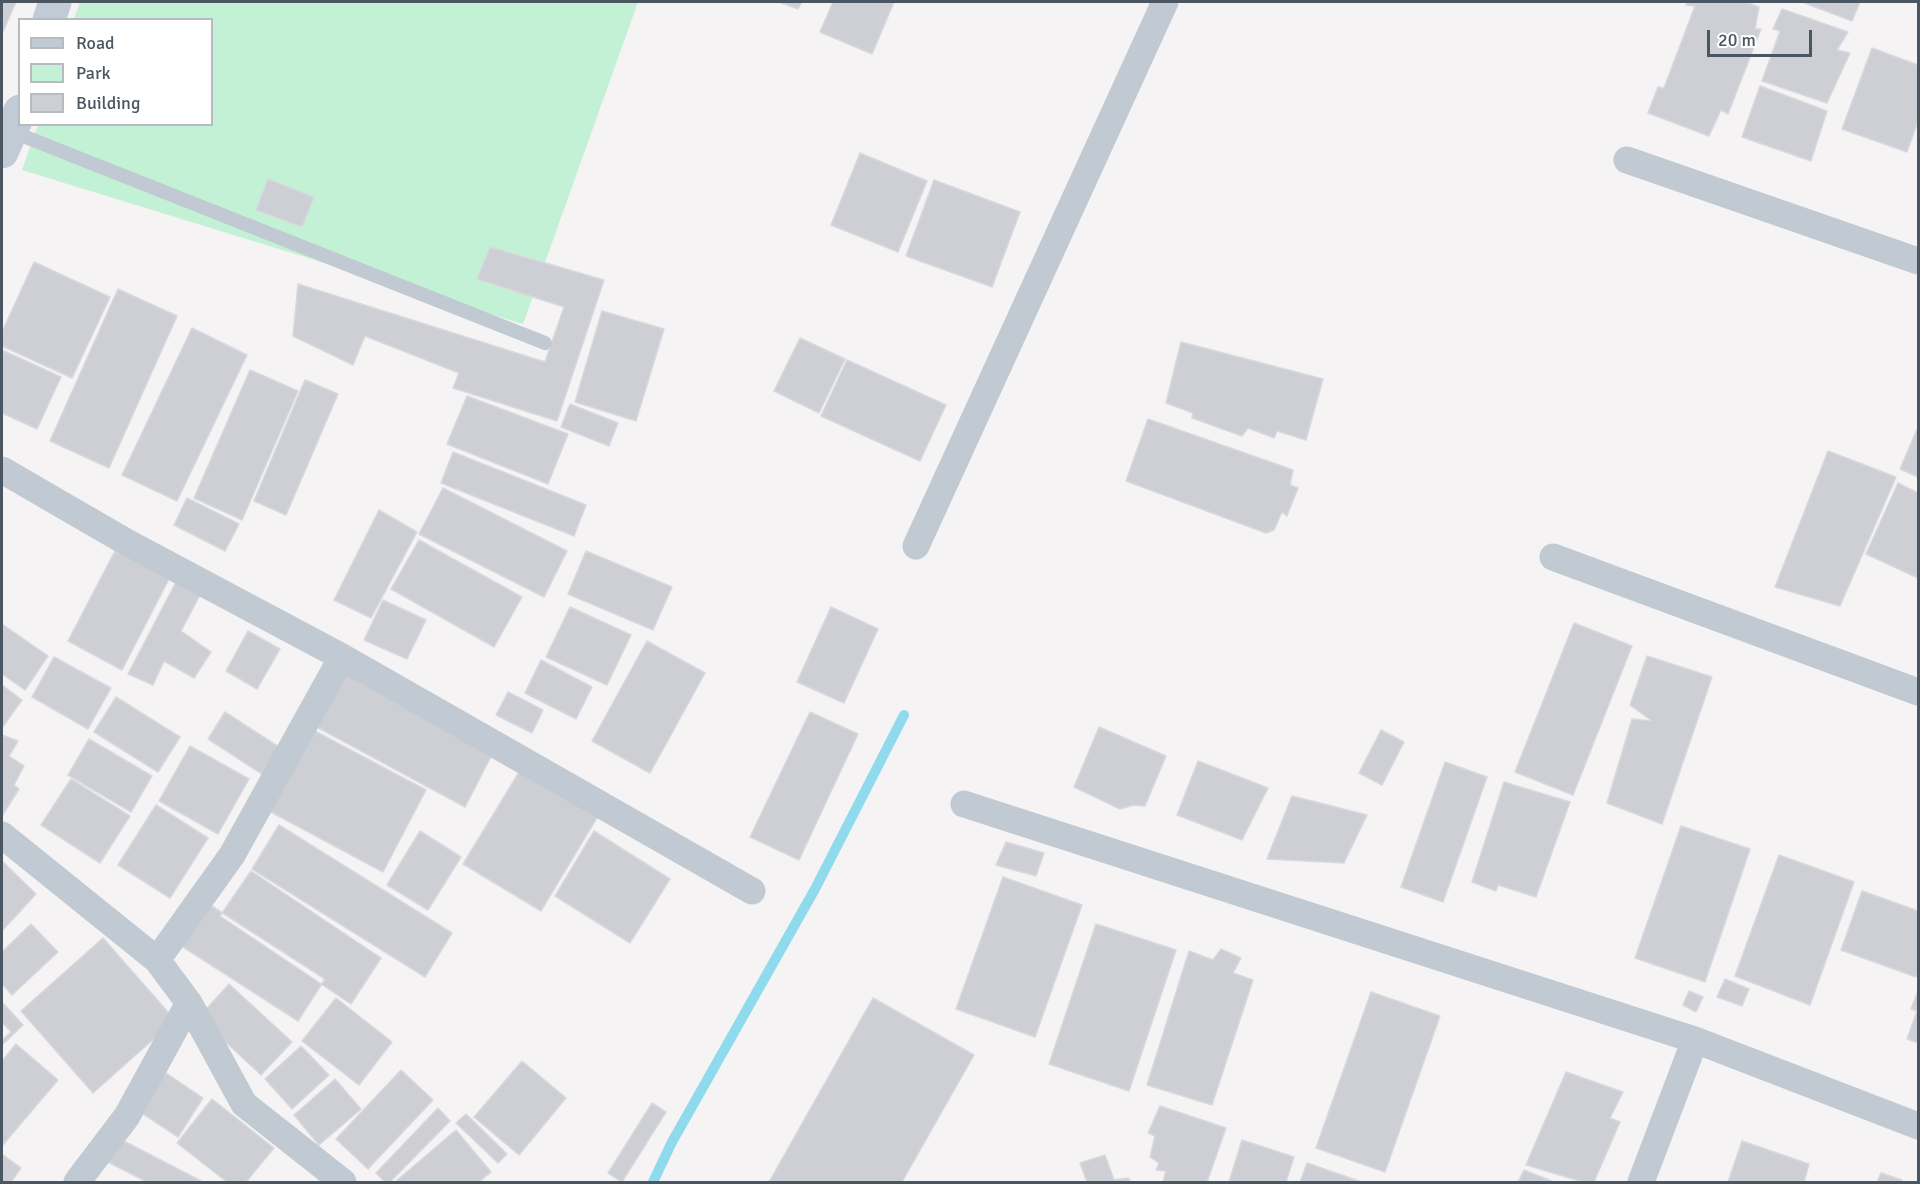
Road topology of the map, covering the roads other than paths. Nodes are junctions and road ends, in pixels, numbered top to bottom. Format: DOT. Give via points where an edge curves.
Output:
graph roads {
  1 [pos="55,2"];
  2 [pos="1165,2"];
  3 [pos="50,18"];
  4 [pos="11,131"];
  5 [pos="1627,160"];
  6 [pos="1918,261"];
  7 [pos="545,343"];
  8 [pos="2,470"];
  9 [pos="916,546"];
  10 [pos="1554,557"];
  11 [pos="342,657"];
  12 [pos="1918,692"];
  13 [pos="964,804"];
  14 [pos="2,835"];
  15 [pos="752,891"];
  16 [pos="156,960"];
  17 [pos="189,1004"];
  18 [pos="1695,1040"];
  19 [pos="1918,1126"];
  20 [pos="77,1182"];
  21 [pos="343,1182"];
  22 [pos="1641,1182"];
  1 -- 3 [label="main road"];
  2 -- 9 [label="street"];
  4 -- 7 [label="lane"];
  5 -- 6 [label="street"];
  8 -- 11 [label="street" via="128,543"];
  10 -- 12 [label="street"];
  11 -- 15 [label="street"];
  11 -- 16 [label="street" via="232,855"];
  13 -- 18 [label="street"];
  14 -- 16 [label="street"];
  16 -- 17 [label="street"];
  17 -- 20 [label="street" via="127,1116"];
  17 -- 21 [label="street" via="244,1104"];
  18 -- 19 [label="street"];
  18 -- 22 [label="street"];
}
